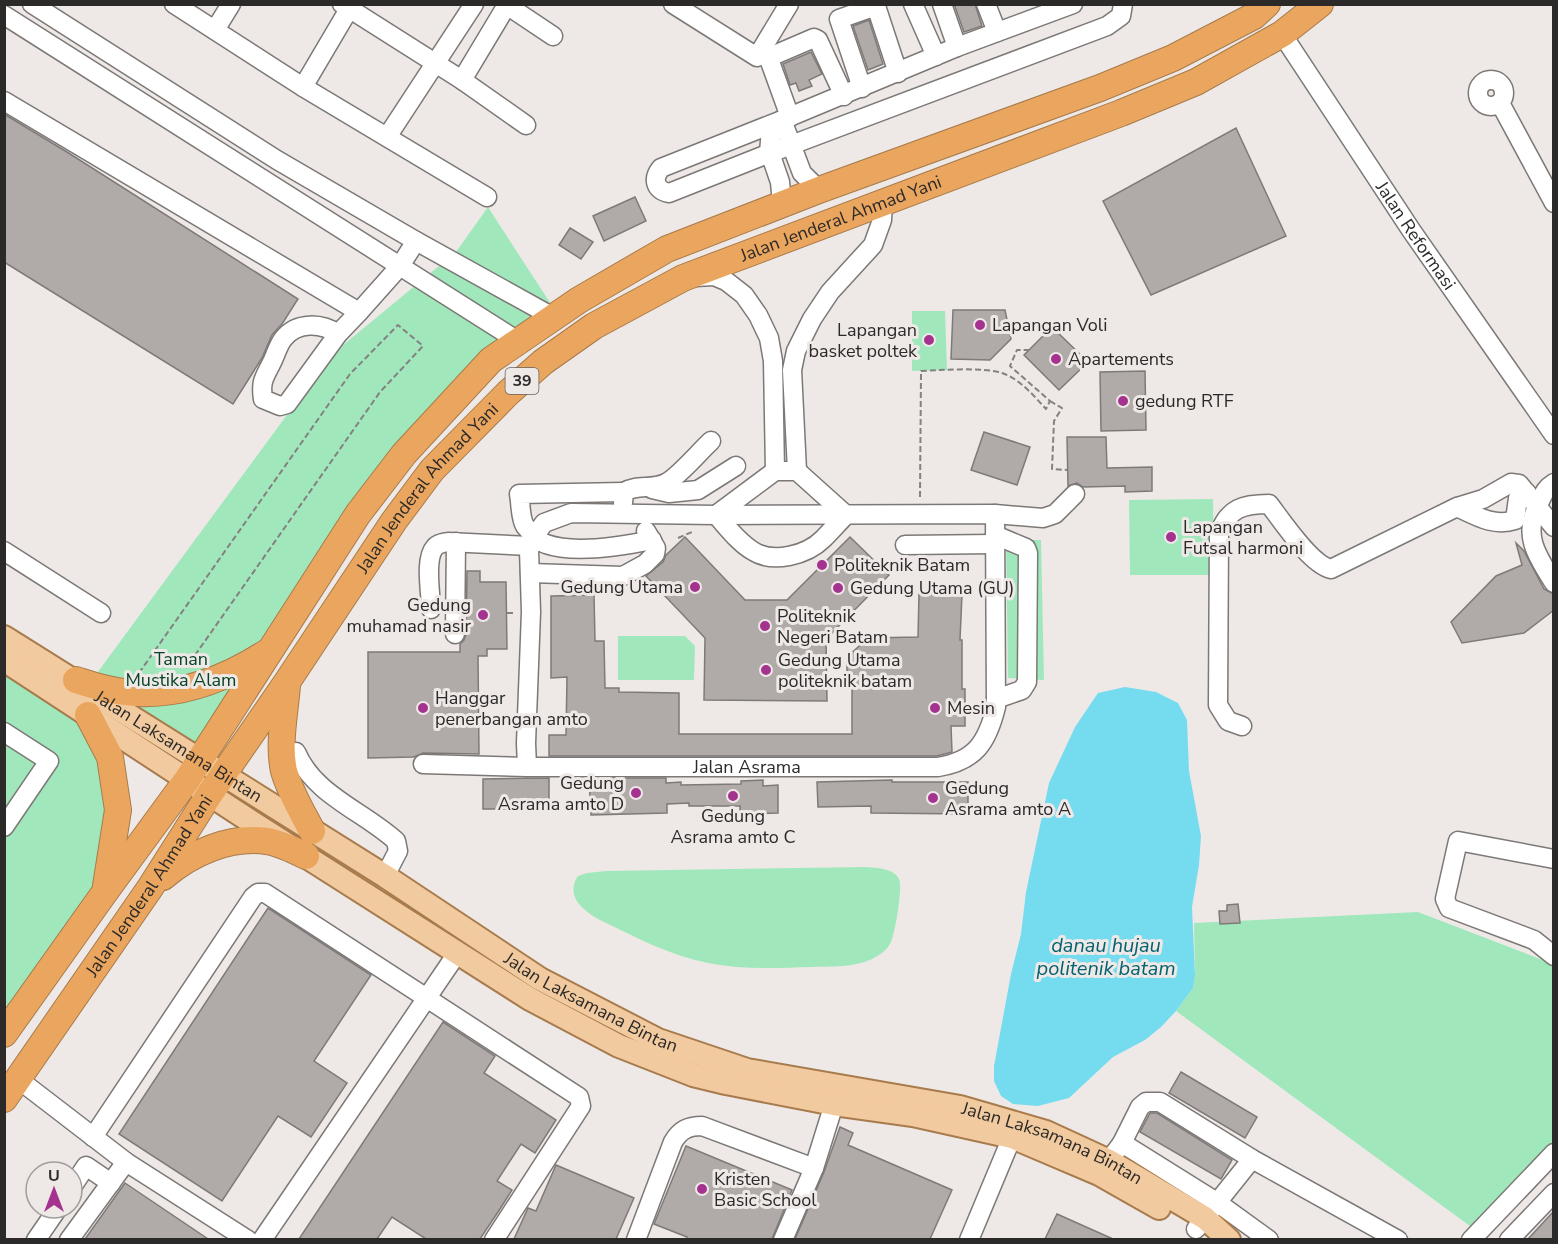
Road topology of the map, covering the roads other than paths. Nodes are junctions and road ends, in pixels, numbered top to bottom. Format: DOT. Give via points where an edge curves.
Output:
graph roads {
  1 [pos="32,4"];
  2 [pos="174,4"];
  3 [pos="231,4"];
  4 [pos="474,4"];
  5 [pos="673,4"];
  6 [pos="789,4"];
  7 [pos="889,4"];
  8 [pos="913,4"];
  9 [pos="942,4"];
  10 [pos="986,4"];
  11 [pos="1073,4"];
  12 [pos="1123,4"];
  13 [pos="1320,4"];
  14 [pos="506,5"];
  15 [pos="348,6"];
  16 [pos="1256,8"];
  17 [pos="1047,9"];
  18 [pos="4,15"];
  19 [pos="215,30"];
  20 [pos="996,33"];
  21 [pos="1282,34"];
  22 [pos="553,36"];
  23 [pos="957,47"];
  24 [pos="114,56"];
  25 [pos="936,57"];
  26 [pos="436,64"];
  27 [pos="904,71"];
  28 [pos="101,76"];
  29 [pos="462,80"];
  30 [pos="303,87"];
  31 [pos="862,88"];
  32 [pos="843,96"];
  33 [pos="4,101"];
  34 [pos="1500,103"];
  35 [pos="786,118"];
  36 [pos="526,125"];
  37 [pos="387,137"];
  38 [pos="791,145"];
  39 [pos="770,153"];
  40 [pos="277,160"];
  41 [pos="263,179"];
  42 [pos="819,190"];
  43 [pos="487,197"];
  44 [pos="883,203"];
  45 [pos="1554,203"];
  46 [pos="782,204"];
  47 [pos="416,241"];
  48 [pos="400,266"];
  49 [pos="683,278"];
  50 [pos="579,300"];
  51 [pos="359,312"];
  52 [pos="553,317"];
  53 [pos="594,326"];
  54 [pos="338,334"];
  55 [pos="518,341"];
  56 [pos="1554,435"];
  57 [pos="711,441"];
  58 [pos="736,466"];
  59 [pos="775,471"];
  60 [pos="797,471"];
  61 [pos="1554,483"];
  62 [pos="648,487"];
  63 [pos="624,492"];
  64 [pos="1076,494"];
  65 [pos="1532,499"];
  66 [pos="1457,507"];
  67 [pos="628,514"];
  68 [pos="846,514"];
  69 [pos="995,514"];
  70 [pos="716,515"];
  71 [pos="923,515"];
  72 [pos="1554,527"];
  73 [pos="995,539"];
  74 [pos="533,540"];
  75 [pos="652,540"];
  76 [pos="456,542"];
  77 [pos="4,551"];
  78 [pos="530,573"];
  79 [pos="1554,583"];
  80 [pos="431,609"];
  81 [pos="101,613"];
  82 [pos="455,634"];
  83 [pos="4,637"];
  84 [pos="268,652"];
  85 [pos="4,660"];
  86 [pos="76,680"];
  87 [pos="287,682"];
  88 [pos="996,699"];
  89 [pos="88,715"];
  90 [pos="1242,726"];
  91 [pos="4,732"];
  92 [pos="296,753"];
  93 [pos="201,758"];
  94 [pos="423,764"];
  95 [pos="527,767"];
  96 [pos="187,780"];
  97 [pos="216,784"];
  98 [pos="4,827"];
  99 [pos="309,843"];
  100 [pos="1554,859"];
  101 [pos="385,876"];
  102 [pos="150,888"];
  103 [pos="105,892"];
  104 [pos="458,952"];
  105 [pos="1554,956"];
  106 [pos="535,989"];
  107 [pos="427,999"];
  108 [pos="4,1034"];
  109 [pos="11,1089"];
  110 [pos="834,1104"];
  111 [pos="93,1137"];
  112 [pos="1012,1137"];
  113 [pos="1554,1153"];
  114 [pos="1110,1159"];
  115 [pos="1252,1159"];
  116 [pos="126,1162"];
  117 [pos="814,1168"];
  118 [pos="84,1169"];
  119 [pos="111,1183"];
  120 [pos="1554,1193"];
  121 [pos="49,1220"];
  122 [pos="1207,1222"];
  123 [pos="1476,1237"];
  124 [pos="36,1239"];
  125 [pos="69,1239"];
  126 [pos="248,1239"];
  127 [pos="262,1239"];
  128 [pos="494,1239"];
  129 [pos="636,1239"];
  130 [pos="783,1239"];
  131 [pos="969,1239"];
  132 [pos="1229,1239"];
  133 [pos="1269,1239"];
  134 [pos="1398,1239"];
  135 [pos="1509,1239"];
  1 -- 24 [label="street"];
  2 -- 19 [label="street"];
  3 -- 19 [label="street"];
  4 -- 26 [label="street"];
  5 -- 6 [label="street" via="758,57"];
  7 -- 27 [label="street" via="886,10"];
  8 -- 25 [label="street"];
  9 -- 23 [label="street"];
  10 -- 20 [label="street"];
  11 -- 17 [label="street"];
  12 -- 38 [label="street" via="1121,16 1107,26"];
  13 -- 21 [label="highway, Jalan Jenderal Ahmad Yani / 39"];
  14 -- 22 [label="street"];
  14 -- 29 [label="street"];
  15 -- 26 [label="street"];
  15 -- 30 [label="street"];
  16 -- 42 [label="highway, Jalan Jenderal Ahmad Yani / 39" via="1173,58"];
  17 -- 20 [label="street"];
  18 -- 28 [label="street"];
  19 -- 30 [label="street"];
  20 -- 23 [label="street"];
  21 -- 44 [label="highway, Jalan Jenderal Ahmad Yani / 39" via="1196,82"];
  21 -- 56 [label="street, Jalan Reformasi" via="1411,230"];
  23 -- 25 [label="street"];
  24 -- 28 [label="street"];
  24 -- 40 [label="street"];
  25 -- 27 [label="street"];
  26 -- 29 [label="street"];
  26 -- 37 [label="street"];
  27 -- 31 [label="street"];
  27 -- 31 [label="street" via="876,6 839,19"];
  28 -- 41 [label="street"];
  29 -- 36 [label="street"];
  30 -- 37 [label="street"];
  31 -- 32 [label="street"];
  32 -- 35 [label="street"];
  32 -- 35 [label="street" via="814,38 769,59"];
  33 -- 51 [label="street"];
  34 -- 45 [label="street"];
  35 -- 38 [label="street"];
  35 -- 39 [label="street" via="773,129"];
  35 -- 39 [label="street" via="661,168 655,175 655,184 669,193"];
  37 -- 43 [label="street"];
  38 -- 39 [label="street"];
  38 -- 42 [label="street" via="802,173"];
  39 -- 46 [label="street" via="780,182"];
  40 -- 41 [label="street"];
  40 -- 47 [label="street"];
  41 -- 48 [label="street"];
  42 -- 46 [label="highway, Jalan Jenderal Ahmad Yani / 39"];
  44 -- 49 [label="highway, Jalan Jenderal Ahmad Yani / 39"];
  44 -- 60 [label="street" via="873,245 830,292 796,351 792,370"];
  46 -- 50 [label="highway, Jalan Jenderal Ahmad Yani / 39" via="667,249"];
  47 -- 48 [label="street"];
  47 -- 52 [label="street"];
  48 -- 51 [label="street"];
  48 -- 55 [label="street"];
  49 -- 53 [label="highway, Jalan Jenderal Ahmad Yani / 39"];
  49 -- 59 [label="street" via="714,276 726,281 744,295 758,315 773,361"];
  50 -- 52 [label="highway, Jalan Jenderal Ahmad Yani / 39"];
  50 -- 53 [label="highway" via="579,314"];
  51 -- 54 [label="street"];
  52 -- 55 [label="highway, Jalan Jenderal Ahmad Yani / 39"];
  53 -- 87 [label="highway, Jalan Jenderal Ahmad Yani / 39" via="508,393 432,470"];
  54 -- 54 [label="street" via="287,404 280,406 263,399 261,385 283,338 315,325"];
  55 -- 84 [label="highway, Jalan Jenderal Ahmad Yani / 39" via="491,360 404,453 358,514"];
  57 -- 62 [label="street" via="667,483"];
  58 -- 62 [label="street" via="698,490 669,493"];
  59 -- 60 [label="street"];
  59 -- 70 [label="street"];
  60 -- 68 [label="street"];
  61 -- 65 [label="street"];
  62 -- 63 [label="street" via="632,487"];
  63 -- 67 [label="street"];
  63 -- 74 [label="street" via="519,494 525,525"];
  64 -- 69 [label="street" via="1060,510 1043,518"];
  65 -- 66 [label="street" via="1519,484 1511,483 1483,499"];
  65 -- 66 [label="street" via="1518,498 1515,520 1509,522 1488,522"];
  65 -- 72 [label="street"];
  65 -- 79 [label="street" via="1531,537 1535,552"];
  66 -- 90 [label="street" via="1332,569 1308,553 1269,504 1241,507 1231,513 1219,534 1218,705 1228,721"];
  67 -- 70 [label="street"];
  67 -- 74 [label="street" via="571,513 544,523"];
  67 -- 75 [label="street"];
  68 -- 70 [label="street"];
  68 -- 70 [label="street" via="823,540 810,548 769,558 746,546"];
  68 -- 71 [label="street"];
  69 -- 71 [label="street"];
  69 -- 73 [label="street"];
  71 -- 73 [label="street" via="926,525 909,545"];
  73 -- 88 [label="street"];
  73 -- 88 [label="street" via="1026,548 1029,553 1027,682 1022,690"];
  74 -- 75 [label="street" via="567,548 618,547"];
  74 -- 76 [label="street"];
  74 -- 78 [label="street"];
  75 -- 78 [label="street" via="655,554 623,576"];
  76 -- 80 [label="street" via="439,544 429,557"];
  76 -- 82 [label="street"];
  77 -- 81 [label="street"];
  78 -- 95 [label="street"];
  83 -- 86 [label="main road, Jalan Laksamana Bintan"];
  84 -- 86 [label="highway" via="207,684 169,692 125,692"];
  84 -- 93 [label="highway, Jalan Jenderal Ahmad Yani / 39"];
  85 -- 89 [label="main road, Jalan Laksamana Bintan"];
  86 -- 93 [label="main road, Jalan Laksamana Bintan"];
  87 -- 97 [label="highway, Jalan Jenderal Ahmad Yani / 39"];
  87 -- 99 [label="highway" via="283,764"];
  88 -- 95 [label="street, Jalan Asrama" via="992,722 973,754 938,767"];
  89 -- 96 [label="main road, Jalan Laksamana Bintan"];
  89 -- 103 [label="highway" via="110,757 118,810"];
  91 -- 98 [label="street" via="49,761"];
  92 -- 101 [label="street" via="318,785 396,841 398,851"];
  93 -- 96 [label="highway, Jalan Jenderal Ahmad Yani / 39"];
  93 -- 97 [label="main road, Jalan Laksamana Bintan"];
  94 -- 95 [label="street, Jalan Asrama"];
  96 -- 97 [label="main road, Jalan Laksamana Bintan"];
  96 -- 103 [label="highway, Jalan Jenderal Ahmad Yani / 39"];
  97 -- 99 [label="main road, Jalan Laksamana Bintan"];
  97 -- 102 [label="highway, Jalan Jenderal Ahmad Yani / 39"];
  99 -- 101 [label="main road, Jalan Laksamana Bintan"];
  99 -- 102 [label="highway" via="234,842 194,855"];
  99 -- 104 [label="main road, Jalan Laksamana Bintan"];
  100 -- 105 [label="street" via="1458,841 1445,898 1449,908 1534,940"];
  101 -- 106 [label="main road, Jalan Laksamana Bintan"];
  102 -- 109 [label="highway, Jalan Jenderal Ahmad Yani / 39"];
  103 -- 108 [label="highway, Jalan Jenderal Ahmad Yani / 39"];
  104 -- 106 [label="main road, Jalan Laksamana Bintan"];
  104 -- 107 [label="street"];
  106 -- 110 [label="main road, Jalan Laksamana Bintan" via="619,1046 693,1075"];
  106 -- 114 [label="main road, Jalan Laksamana Bintan" via="658,1040 747,1070 960,1107 1046,1132"];
  107 -- 111 [label="street" via="267,894 256,894"];
  107 -- 127 [label="street"];
  107 -- 128 [label="street" via="579,1097 581,1102"];
  109 -- 111 [label="street"];
  110 -- 112 [label="main road, Jalan Laksamana Bintan"];
  110 -- 117 [label="street"];
  111 -- 116 [label="street"];
  112 -- 114 [label="main road, Jalan Laksamana Bintan"];
  112 -- 131 [label="street"];
  113 -- 123 [label="street"];
  114 -- 115 [label="street" via="1146,1102 1160,1102"];
  114 -- 122 [label="main road, Jalan Laksamana Bintan"];
  115 -- 122 [label="street"];
  115 -- 134 [label="street"];
  116 -- 119 [label="street"];
  116 -- 126 [label="street"];
  117 -- 129 [label="street" via="702,1126 690,1126 678,1133 673,1142"];
  117 -- 130 [label="street"];
  118 -- 119 [label="street" via="86,1166"];
  119 -- 125 [label="street"];
  120 -- 135 [label="street"];
  121 -- 124 [label="street"];
  122 -- 132 [label="main road, Jalan Laksamana Bintan"];
  122 -- 133 [label="street"];
}
